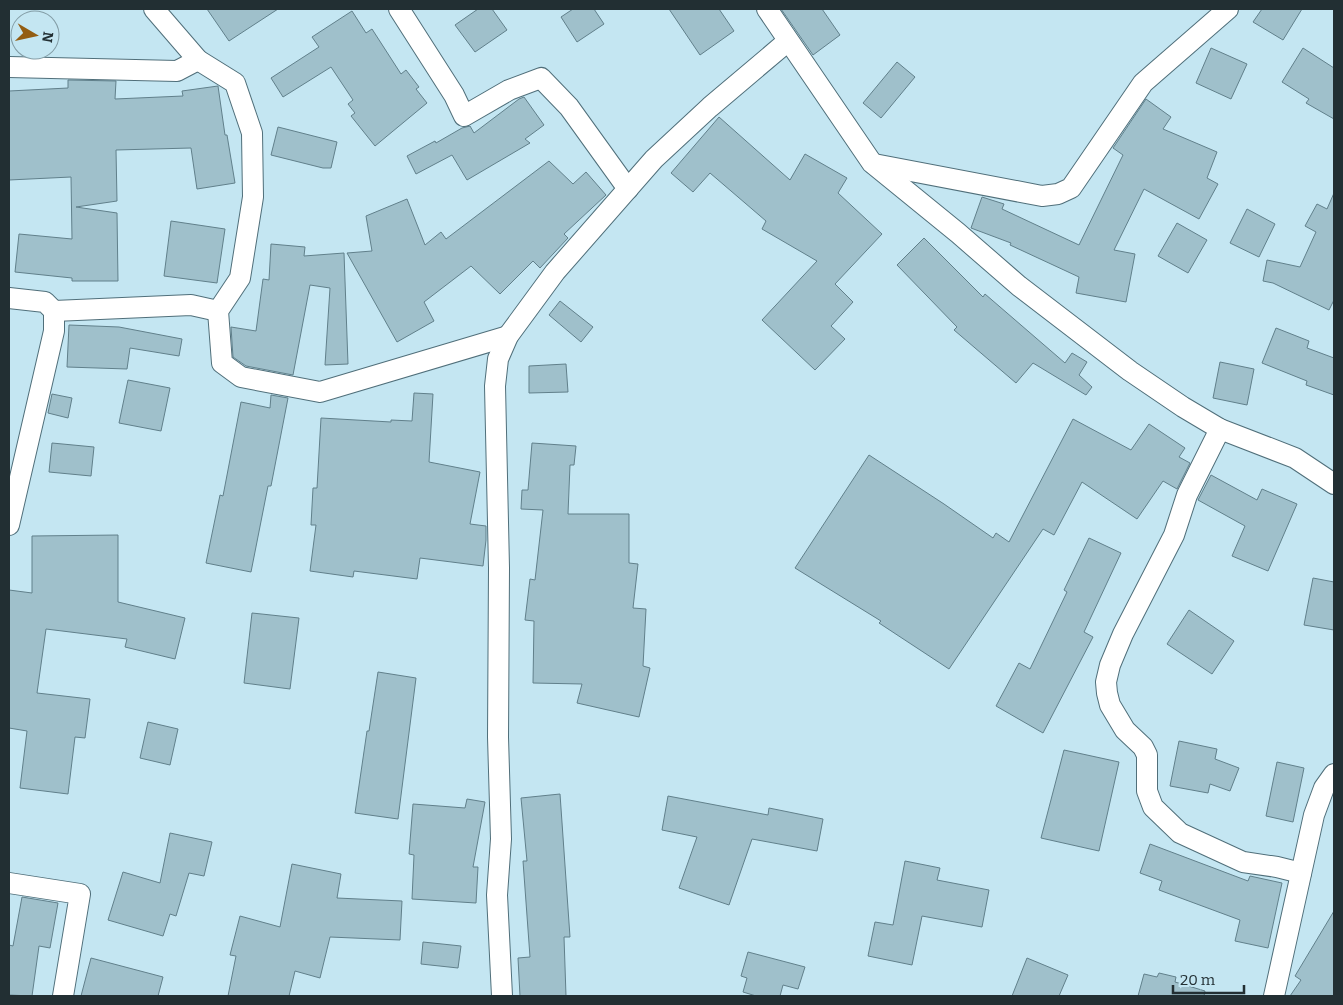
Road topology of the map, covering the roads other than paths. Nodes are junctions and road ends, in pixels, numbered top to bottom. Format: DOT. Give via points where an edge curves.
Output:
graph roads {
  1 [pos="154,9"];
  2 [pos="399,9"];
  3 [pos="767,9"];
  4 [pos="1228,9"];
  5 [pos="788,41"];
  6 [pos="198,60"];
  7 [pos="9,67"];
  8 [pos="872,163"];
  9 [pos="628,188"];
  10 [pos="9,298"];
  11 [pos="54,311"];
  12 [pos="218,311"];
  13 [pos="508,336"];
  14 [pos="1220,429"];
  15 [pos="1334,484"];
  16 [pos="9,525"];
  17 [pos="1334,774"];
  18 [pos="1301,873"];
  19 [pos="9,883"];
  20 [pos="63,996"];
  21 [pos="502,996"];
  22 [pos="1274,996"];
  1 -- 6 [label="street"];
  2 -- 9 [label="street" via="464,116 509,90 541,78 569,107"];
  3 -- 5 [label="street"];
  4 -- 8 [label="street" via="1143,83 1071,188 1058,194 1042,196"];
  5 -- 8 [label="street"];
  5 -- 9 [label="street" via="710,107"];
  6 -- 7 [label="street" via="177,72"];
  6 -- 12 [label="street" via="234,83 252,132 253,197 240,278"];
  8 -- 14 [label="street" via="1019,286 1130,371"];
  9 -- 13 [label="street" via="555,272"];
  10 -- 11 [label="street" via="45,302"];
  11 -- 12 [label="street" via="191,305"];
  11 -- 16 [label="street" via="54,331"];
  12 -- 13 [label="street" via="222,363 241,377 320,392"];
  13 -- 21 [label="street" via="498,359 494,386 501,839 497,895"];
  14 -- 15 [label="street" via="1296,458"];
  14 -- 18 [label="street" via="1187,495 1174,535 1123,634 1108,674 1107,693 1110,705 1125,730 1147,755 1147,791 1153,807 1180,833 1243,862"];
  17 -- 18 [label="street" via="1324,788 1314,815"];
  18 -- 22 [label="street"];
  19 -- 20 [label="street" via="80,894"];
}
